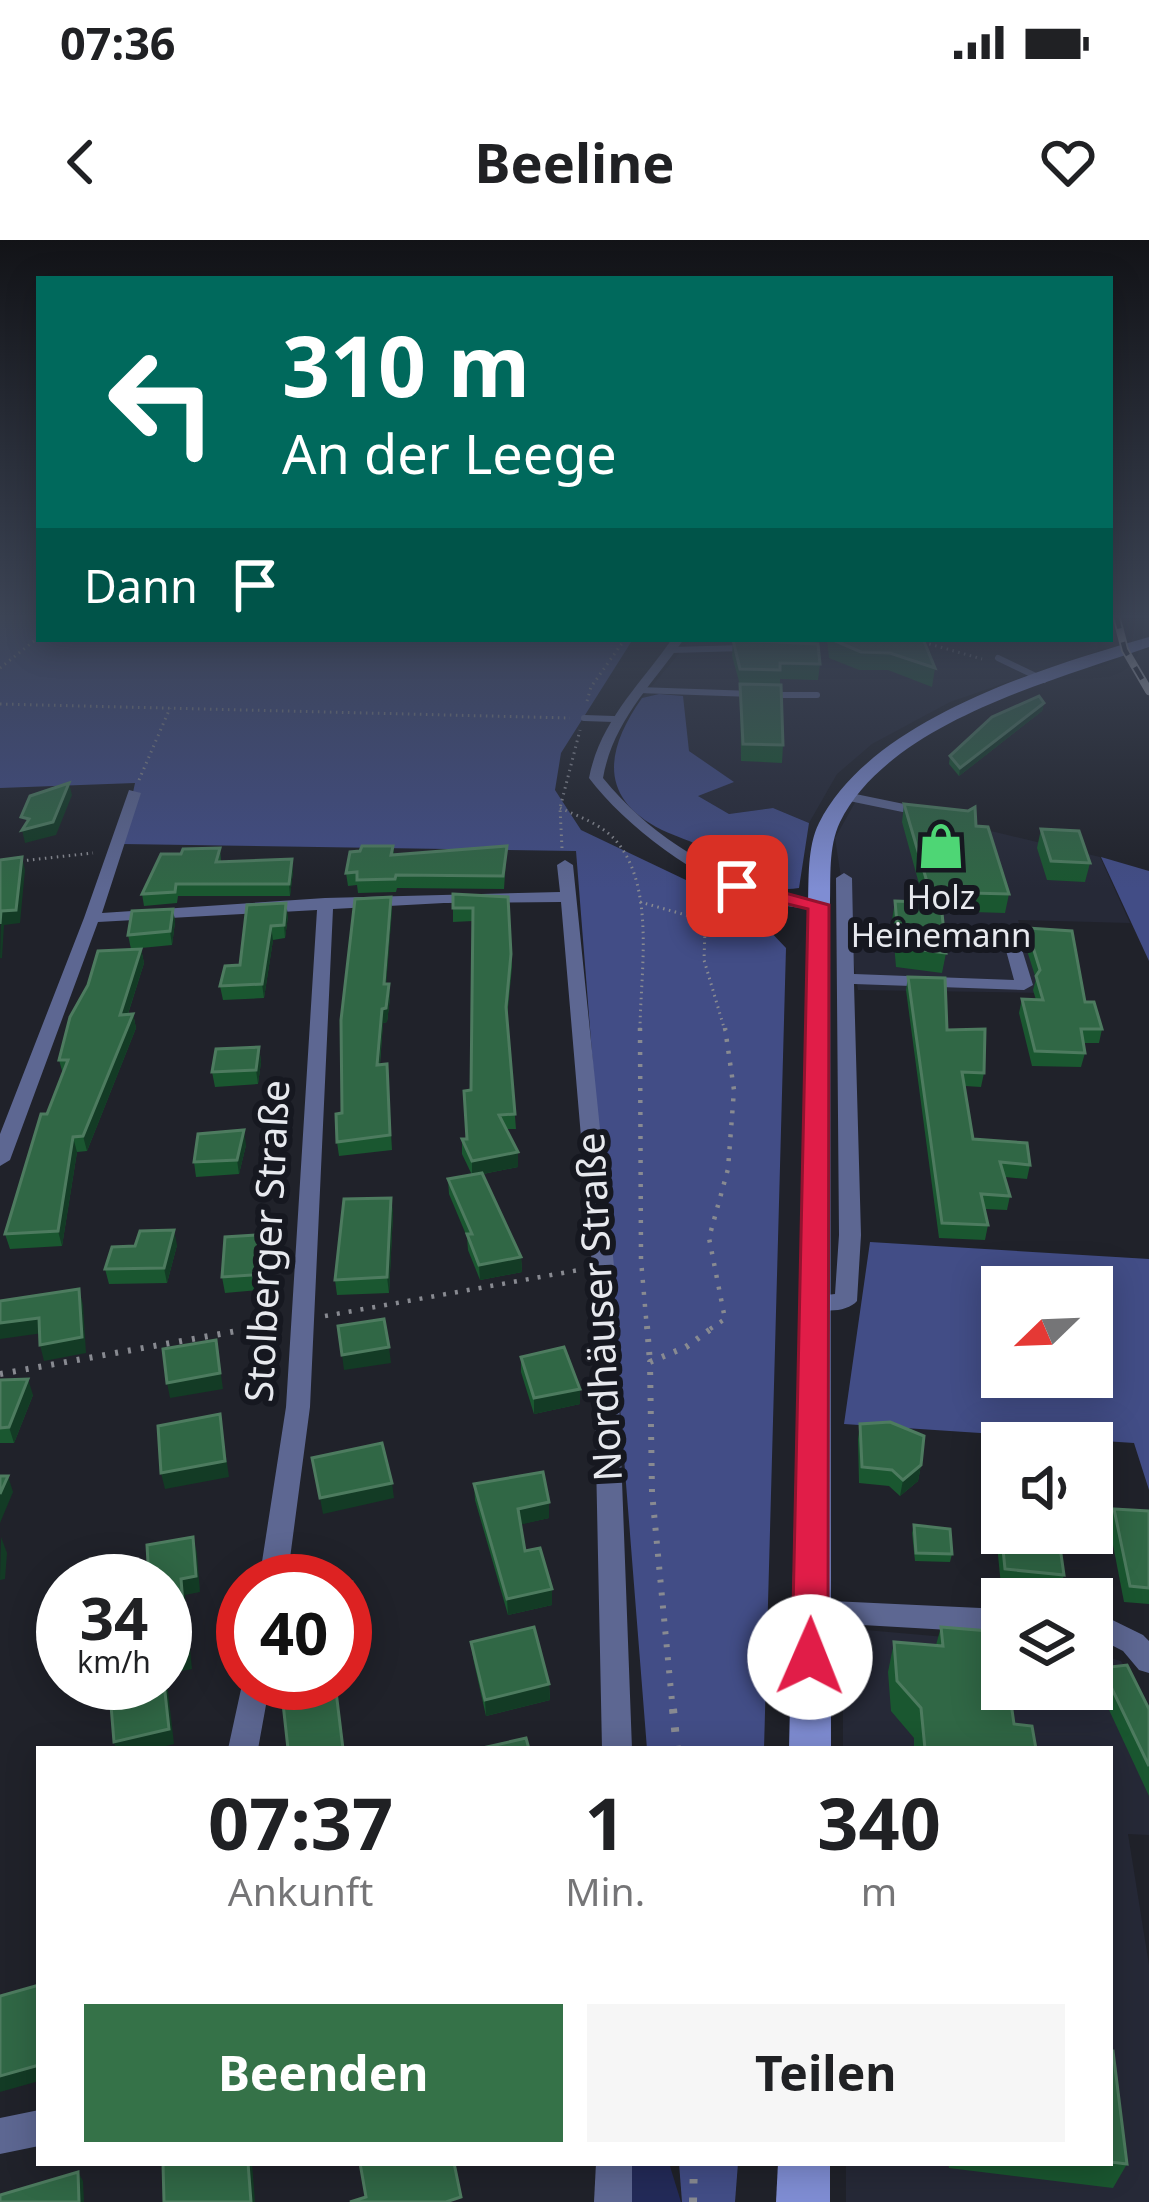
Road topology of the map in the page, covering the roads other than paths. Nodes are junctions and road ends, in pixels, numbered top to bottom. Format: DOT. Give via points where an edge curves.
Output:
graph roads {
  1 [pos="625,707"];
  2 [pos="979,707"];
  3 [pos="584,718"];
  4 [pos="614,719"];
  5 [pos="134,793"];
  6 [pos="845,796"];
  7 [pos="922,812"];
  8 [pos="565,865"];
  9 [pos="844,878"];
  10 [pos="568,897"];
  11 [pos="325,903"];
  12 [pos="819,905"];
  13 [pos="92,917"];
  14 [pos="1012,943"];
  15 [pos="845,979"];
  16 [pos="0,1160"];
  17 [pos="816,1301"];
  18 [pos="277,1554"];
  19 [pos="810,1611"];
  20 [pos="981,1620"];
  21 [pos="1113,1633"];
  22 [pos="1149,1661"];
  23 [pos="251,1710"];
  24 [pos="244,1746"];
  25 [pos="617,1746"];
  26 [pos="810,1746"];
  27 [pos="36,2129"];
  28 [pos="0,2135"];
  29 [pos="614,2166"];
  30 [pos="804,2166"];
  31 [pos="613,2202"];
  32 [pos="803,2202"];
  1 -- 4 [label="street"];
  2 -- 6 [label="street" via="887,755"];
  3 -- 4 [label="lane"];
  4 -- 12 [label="street" via="596,778 627,817 762,895"];
  5 -- 13 [label="street"];
  6 -- 7 [label="lane"];
  6 -- 12 [label="street" via="825,837"];
  8 -- 10 [label="street, Nordhäuser Straße"];
  9 -- 15 [label="street"];
  10 -- 11 [label="street"];
  10 -- 25 [label="street, Nordhäuser Straße" via="603,1266"];
  11 -- 13 [label="street"];
  11 -- 18 [label="street, Stolberger Straße" via="298,1407"];
  12 -- 17 [label="street"];
  13 -- 16 [label="street"];
  14 -- 15 [label="street" via="1024,985"];
  15 -- 17 [label="street" via="847,1301"];
  17 -- 19 [label="street"];
  19 -- 20 [label="street"];
  19 -- 26 [label="street"];
  21 -- 22 [label="street"];
  23 -- 24 [label="street"];
  27 -- 28 [label="street"];
  29 -- 31 [label="street"];
  30 -- 32 [label="street"];
}
